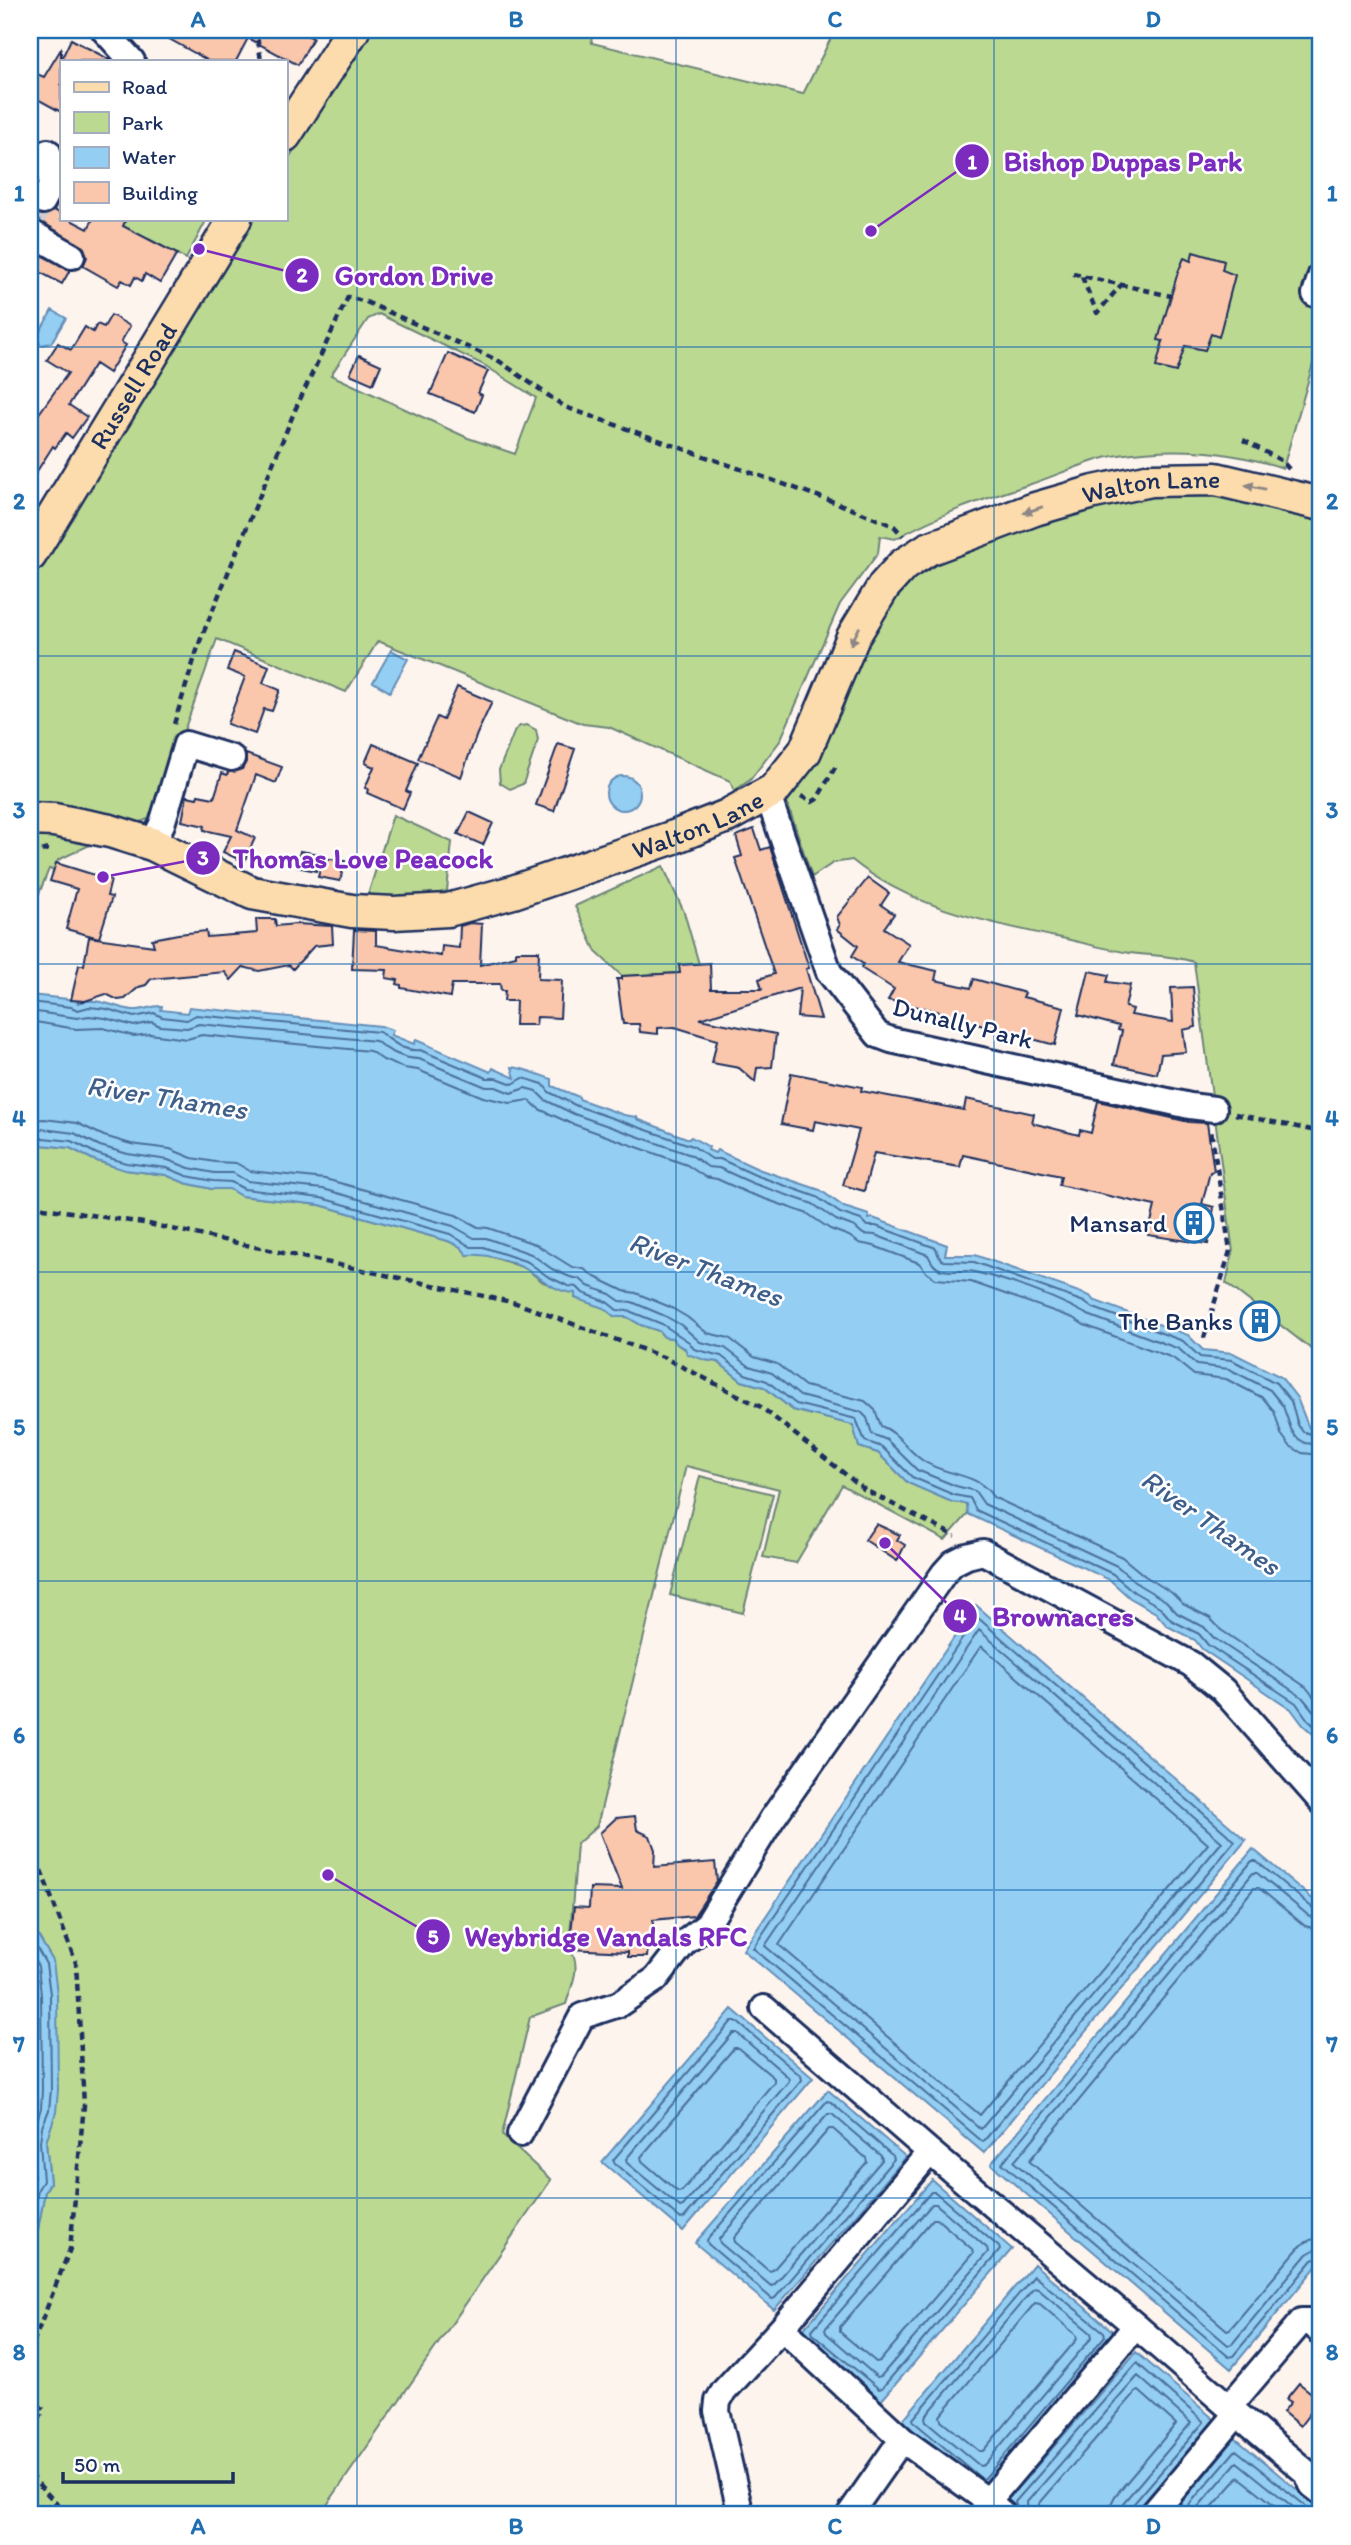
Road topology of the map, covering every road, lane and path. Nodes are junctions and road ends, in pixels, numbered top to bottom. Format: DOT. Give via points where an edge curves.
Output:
graph roads {
  1 [pos="104,30"];
  2 [pos="254,30"];
  3 [pos="353,30"];
  4 [pos="131,60"];
  5 [pos="261,60"];
  6 [pos="287,132"];
  7 [pos="46,151"];
  8 [pos="34,219"];
  9 [pos="234,220"];
  10 [pos="72,257"];
  11 [pos="1073,274"];
  12 [pos="1081,276"];
  13 [pos="1121,285"];
  14 [pos="1171,296"];
  15 [pos="1243,440"];
  16 [pos="1291,471"];
  17 [pos="1321,504"];
  18 [pos="910,543"];
  19 [pos="30,555"];
  20 [pos="183,756"];
  21 [pos="232,758"];
  22 [pos="767,793"];
  23 [pos="30,819"];
  24 [pos="152,844"];
  25 [pos="1211,1109"];
  26 [pos="1321,1132"];
  27 [pos="30,1206"];
  28 [pos="1204,1338"];
  29 [pos="983,1552"];
  30 [pos="1321,1801"];
  31 [pos="30,1849"];
  32 [pos="764,2008"];
  33 [pos="520,2134"];
  34 [pos="930,2152"];
  35 [pos="1136,2326"];
  36 [pos="782,2328"];
  37 [pos="1321,2332"];
  38 [pos="30,2351"];
  39 [pos="30,2396"];
  40 [pos="1233,2411"];
  41 [pos="30,2433"];
  42 [pos="904,2441"];
  43 [pos="30,2475"];
  44 [pos="1321,2492"];
  45 [pos="996,2508"];
  46 [pos="67,2515"];
  47 [pos="741,2515"];
  48 [pos="849,2515"];
  49 [pos="1152,2515"];
  1 -- 4 [label="street"];
  2 -- 5 [label="path"];
  3 -- 6 [label="main road"];
  7 -- 8 [label="street" via="51,186"];
  8 -- 10 [label="street"];
  9 -- 19 [label="main road, Russell Road"];
  11 -- 12 [label="path"];
  12 -- 13 [label="path"];
  12 -- 13 [label="path" via="1097,313"];
  13 -- 14 [label="path"];
  15 -- 16 [label="path" via="1282,461"];
  17 -- 22 [label="main road, Walton Lane, one-way" via="1216,479 1151,480 1035,509 928,549 902,565 884,586 853,637 805,751"];
  18 -- 20 [label="path" via="894,526 565,407 499,361 348,297 295,410 201,640 172,733"];
  20 -- 21 [label="street" via="186,744"];
  20 -- 24 [label="street"];
  22 -- 24 [label="main road, Walton Lane" via="727,816 674,837 448,910 352,911 253,893"];
  22 -- 25 [label="street, Dunally Park" via="829,972 878,1035"];
  23 -- 24 [label="main road, Walton Lane" via="110,831"];
  25 -- 26 [label="path"];
  25 -- 28 [label="path" via="1230,1251"];
  27 -- 29 [label="path" via="144,1223 529,1307 663,1357 761,1408 865,1490"];
  29 -- 30 [label="street" via="1191,1664 1223,1690"];
  29 -- 33 [label="street" via="953,1563 944,1573 772,1819 708,1926 684,1943 656,1979 620,2004 582,2016"];
  31 -- 38 [label="path" via="76,1963 84,2105 70,2249"];
  32 -- 34 [label="street"];
  34 -- 35 [label="street"];
  34 -- 36 [label="street"];
  35 -- 40 [label="street"];
  35 -- 45 [label="street"];
  36 -- 42 [label="street"];
  36 -- 47 [label="street" via="718,2401"];
  37 -- 40 [label="street" via="1303,2321"];
  39 -- 41 [label="path" via="44,2410"];
  40 -- 44 [label="street" via="1307,2473"];
  40 -- 49 [label="street"];
  42 -- 45 [label="street"];
  42 -- 48 [label="street"];
  43 -- 46 [label="path"];
}
